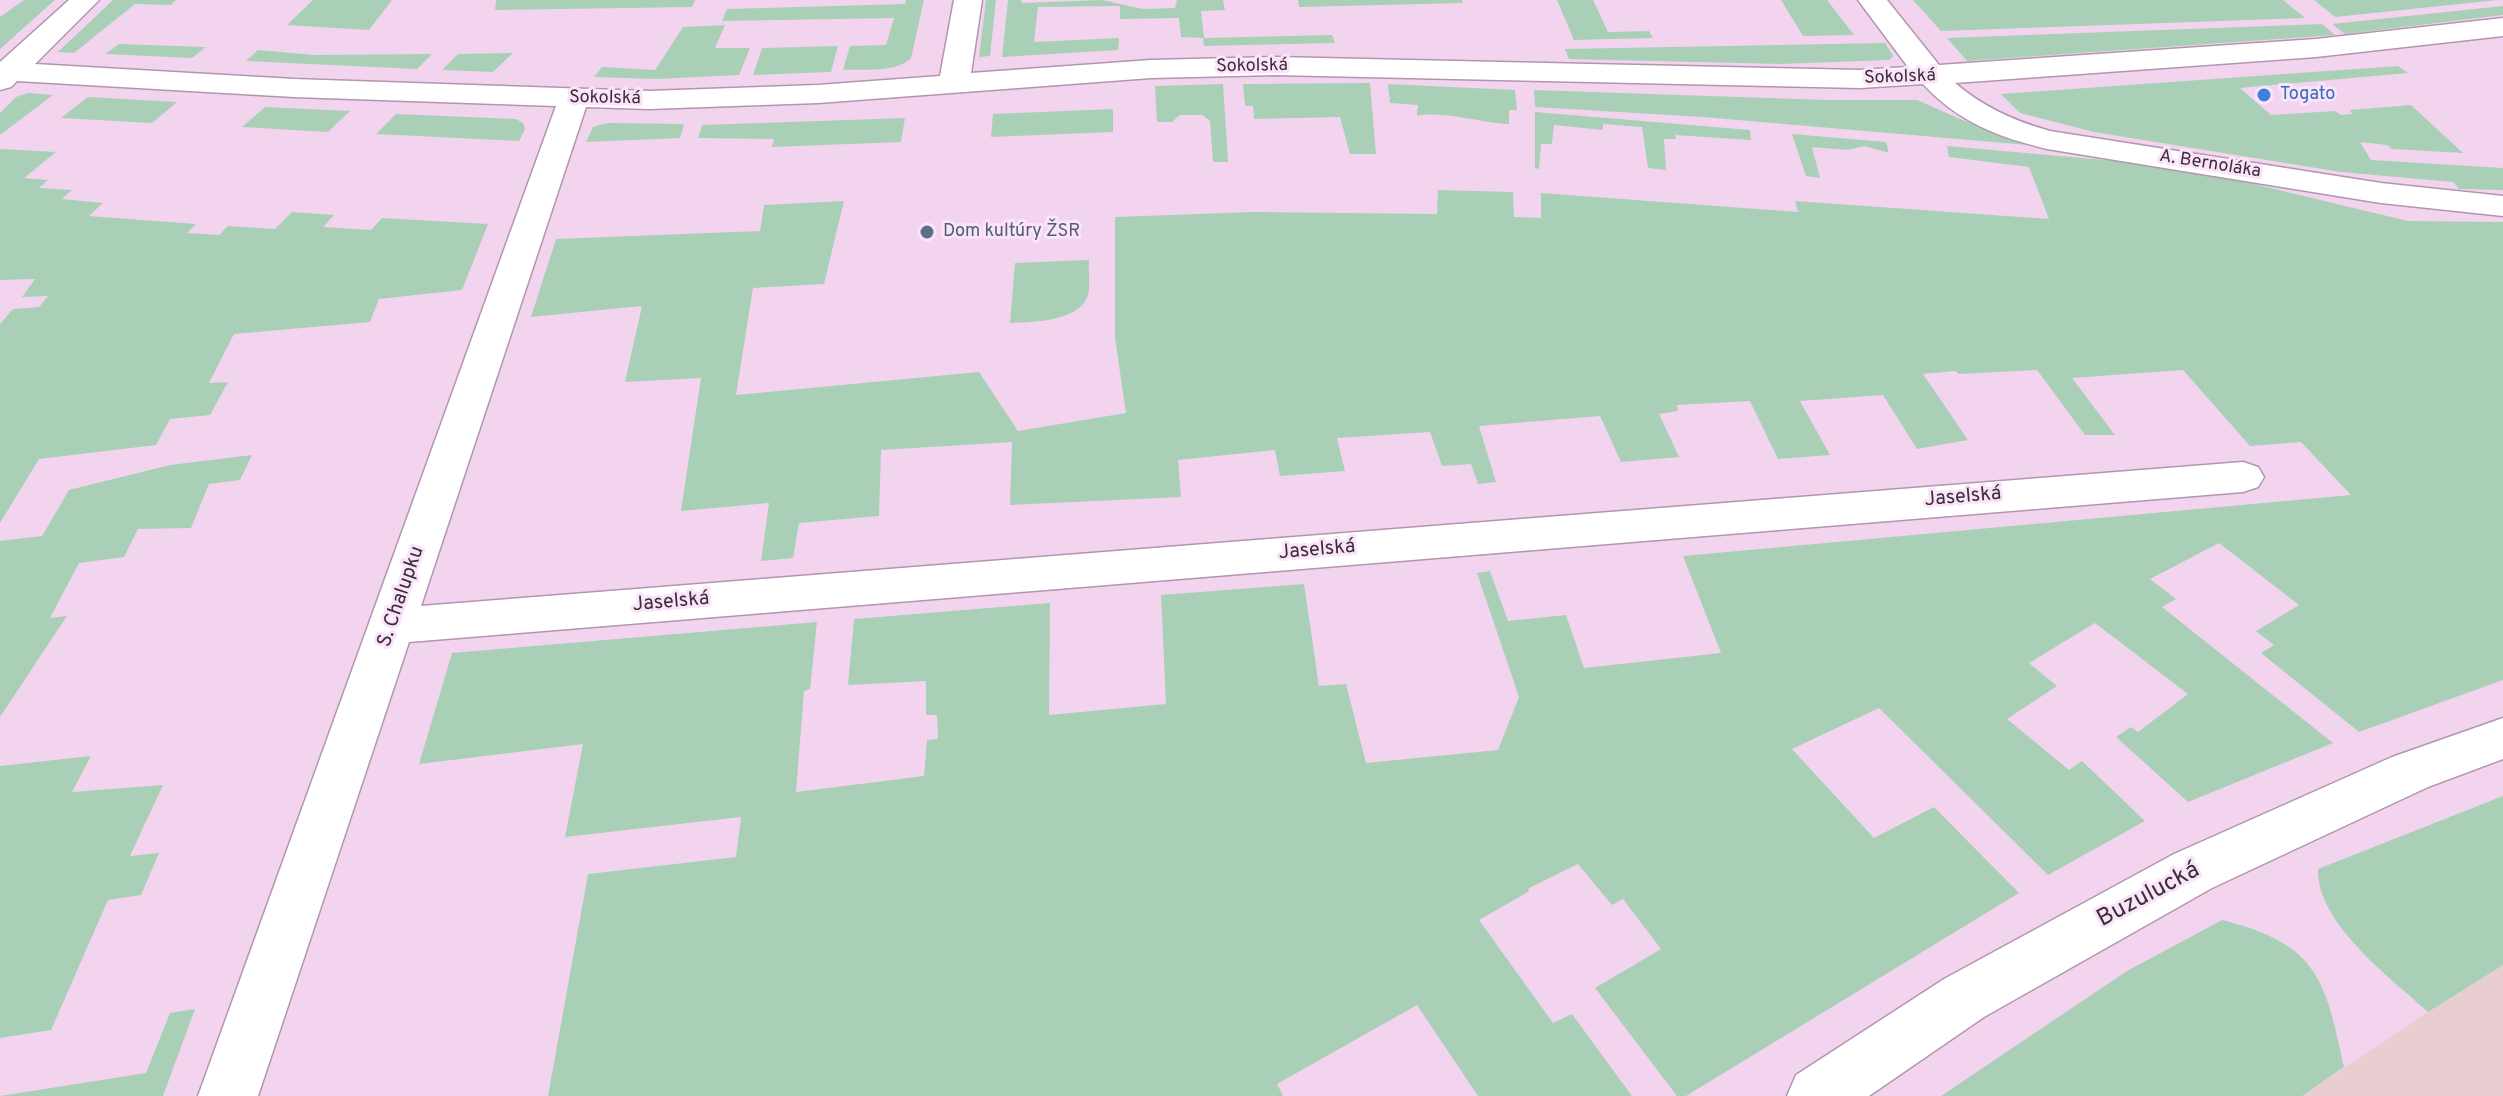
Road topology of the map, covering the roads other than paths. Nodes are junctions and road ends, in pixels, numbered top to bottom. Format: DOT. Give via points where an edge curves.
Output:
graph roads {
  1 [pos="85,0"];
  2 [pos="968,0"];
  3 [pos="1872,0"];
  4 [pos="2503,27"];
  5 [pos="3,75"];
  6 [pos="1934,77"];
  7 [pos="954,84"];
  8 [pos="574,98"];
  9 [pos="2503,206"];
  10 [pos="2243,477"];
  11 [pos="392,626"];
  12 [pos="2503,738"];
  13 [pos="228,1096"];
  14 [pos="1817,1096"];
  1 -- 5 [label="street"];
  2 -- 7 [label="street"];
  3 -- 6 [label="street, A. Bernoláka"];
  4 -- 6 [label="street, Sokolská" via="2316,48"];
  5 -- 8 [label="street, Sokolská"];
  6 -- 7 [label="street, Sokolská" via="1776,79 1275,66"];
  6 -- 9 [label="street, A. Bernoláka" via="1971,110 2037,137 2355,190"];
  7 -- 8 [label="street, Sokolská" via="727,98"];
  8 -- 11 [label="street, S. Chalupku"];
  10 -- 11 [label="street, Jaselská"];
  11 -- 13 [label="street, S. Chalupku"];
  12 -- 14 [label="street, Buzulucká" via="2410,772 2193,871 1964,998"];
}
